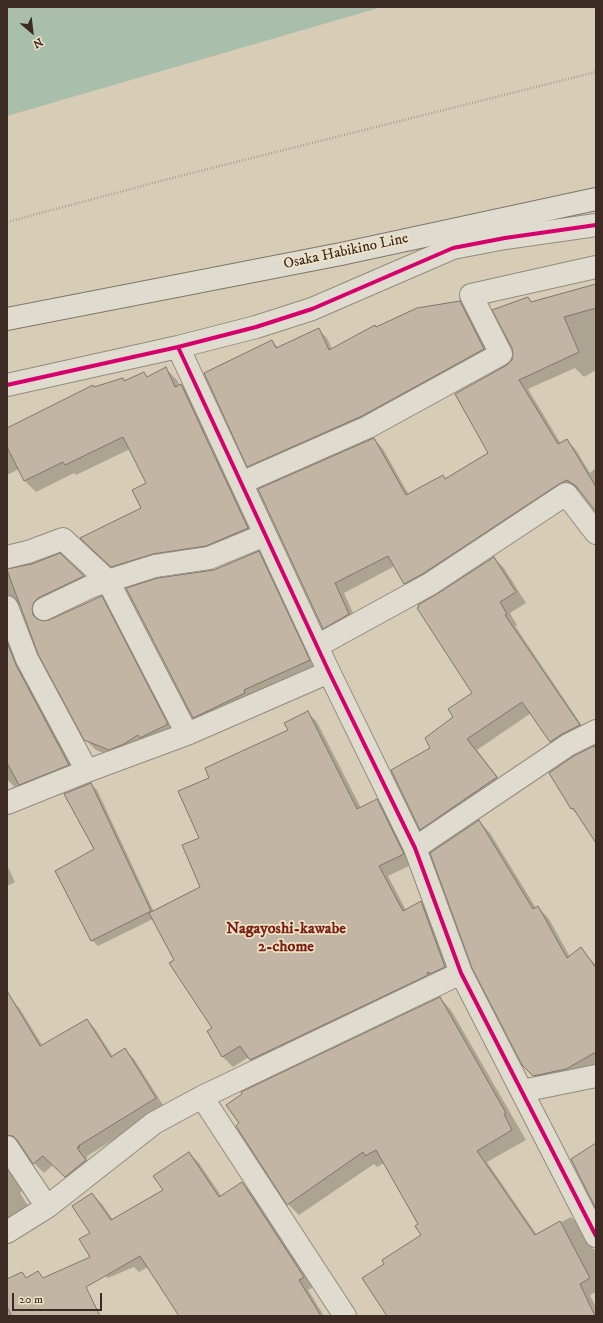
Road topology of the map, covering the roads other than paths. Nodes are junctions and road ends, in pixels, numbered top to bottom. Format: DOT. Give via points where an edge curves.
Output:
graph roads {
  1 [pos="596,199"];
  2 [pos="529,213"];
  3 [pos="596,224"];
  4 [pos="506,238"];
  5 [pos="596,267"];
  6 [pos="7,319"];
  7 [pos="178,347"];
  8 [pos="7,385"];
  9 [pos="241,484"];
  10 [pos="596,533"];
  11 [pos="265,535"];
  12 [pos="7,557"];
  13 [pos="108,581"];
  14 [pos="7,607"];
  15 [pos="44,609"];
  16 [pos="317,646"];
  17 [pos="329,672"];
  18 [pos="596,731"];
  19 [pos="187,734"];
  20 [pos="87,771"];
  21 [pos="7,803"];
  22 [pos="415,848"];
  23 [pos="461,973"];
  24 [pos="596,1076"];
  25 [pos="522,1091"];
  26 [pos="202,1097"];
  27 [pos="7,1147"];
  28 [pos="47,1207"];
  29 [pos="7,1232"];
  30 [pos="596,1236"];
  31 [pos="345,1316"];
  1 -- 2 [label="street, Osaka Habikino Line"];
  2 -- 4 [label="street"];
  2 -- 6 [label="street, Osaka Habikino Line" via="341,254"];
  3 -- 4 [label="street"];
  4 -- 7 [label="street" via="453,248 312,309 256,327"];
  5 -- 9 [label="street" via="471,295 501,354 368,427"];
  7 -- 8 [label="street"];
  7 -- 9 [label="street"];
  9 -- 11 [label="street"];
  10 -- 16 [label="street" via="566,494 430,584"];
  11 -- 13 [label="street" via="209,558 155,566"];
  11 -- 16 [label="street"];
  12 -- 13 [label="street" via="63,539"];
  13 -- 15 [label="street"];
  13 -- 19 [label="street"];
  14 -- 20 [label="street" via="27,659"];
  16 -- 17 [label="street"];
  17 -- 19 [label="street"];
  17 -- 22 [label="street"];
  18 -- 22 [label="street" via="568,744"];
  19 -- 20 [label="street"];
  20 -- 21 [label="street"];
  22 -- 23 [label="street"];
  23 -- 25 [label="street"];
  23 -- 26 [label="street"];
  24 -- 25 [label="street"];
  25 -- 30 [label="street"];
  26 -- 28 [label="street" via="154,1123"];
  26 -- 31 [label="street"];
  27 -- 28 [label="street"];
  28 -- 29 [label="street"];
}
